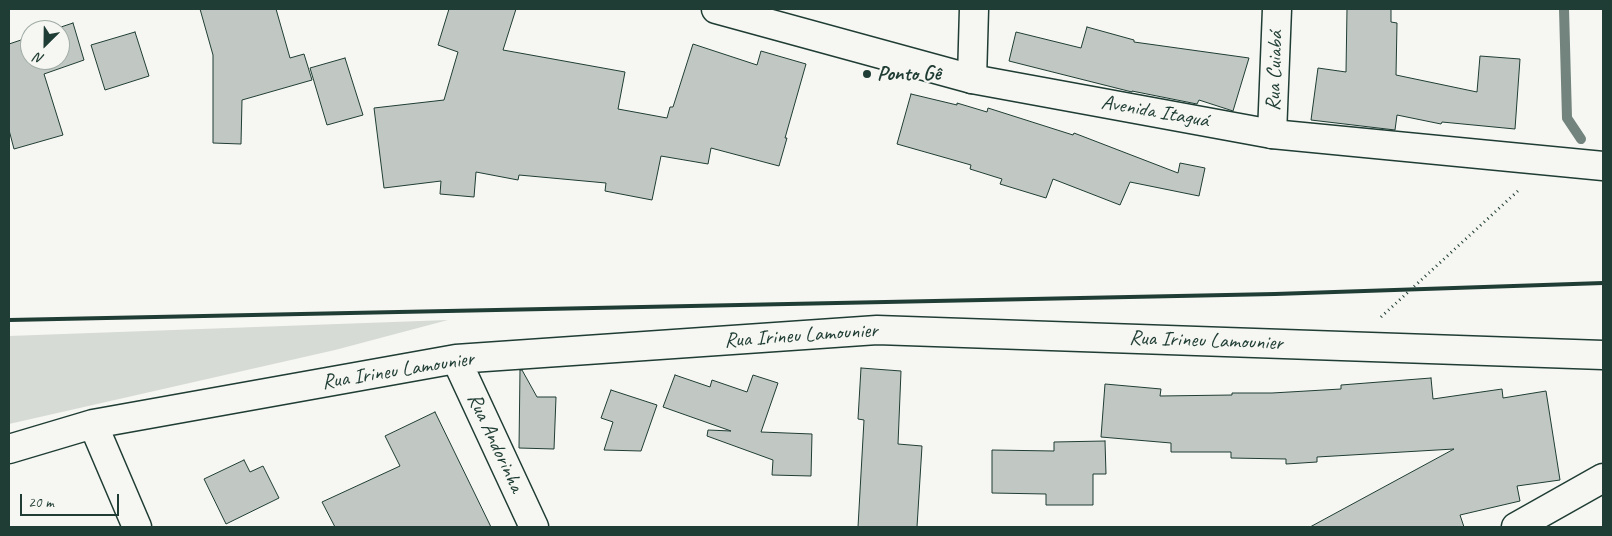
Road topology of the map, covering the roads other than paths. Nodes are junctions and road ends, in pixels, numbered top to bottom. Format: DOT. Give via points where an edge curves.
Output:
graph roads {
  1 [pos="716,9"];
  2 [pos="974,9"];
  3 [pos="1277,9"];
  4 [pos="972,78"];
  5 [pos="1272,134"];
  6 [pos="1603,166"];
  7 [pos="1603,355"];
  8 [pos="456,359"];
  9 [pos="93,424"];
  10 [pos="9,449"];
  11 [pos="1603,478"];
  12 [pos="137,527"];
  13 [pos="534,527"];
  14 [pos="1516,527"];
  1 -- 4 [label="street, Avenida Itaguá"];
  2 -- 4 [label="street"];
  3 -- 5 [label="street, Rua Cuiabá"];
  4 -- 5 [label="street, Avenida Itaguá"];
  5 -- 6 [label="street, Avenida Itaguá"];
  7 -- 8 [label="street, Rua Irineu Lamounier" via="877,330"];
  8 -- 9 [label="street, Rua Irineu Lamounier"];
  8 -- 13 [label="street, Rua Andorinha"];
  9 -- 10 [label="street, Rua Irineu Lamounier"];
  9 -- 12 [label="street"];
  11 -- 14 [label="street"];
}
